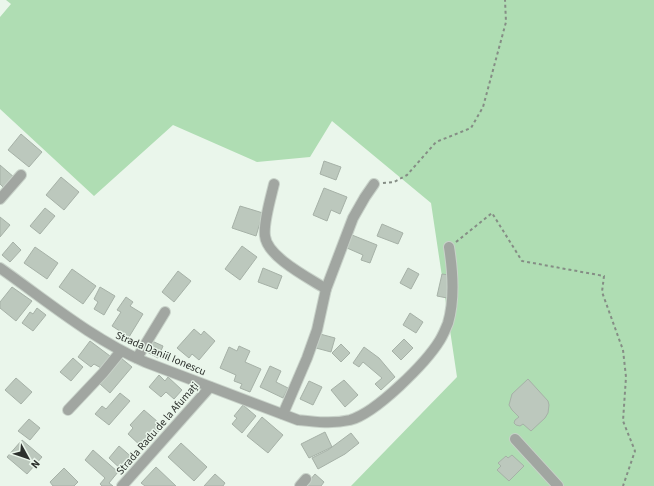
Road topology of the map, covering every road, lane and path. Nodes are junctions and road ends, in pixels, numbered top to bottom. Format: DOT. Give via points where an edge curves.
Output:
graph roads {
  1 [pos="505,0"];
  2 [pos="21,175"];
  3 [pos="274,184"];
  4 [pos="374,184"];
  5 [pos="0,199"];
  6 [pos="449,247"];
  7 [pos="0,268"];
  8 [pos="326,289"];
  9 [pos="165,312"];
  10 [pos="121,351"];
  11 [pos="137,358"];
  12 [pos="210,387"];
  13 [pos="68,410"];
  14 [pos="283,414"];
  15 [pos="515,439"];
  16 [pos="122,486"];
  17 [pos="558,486"];
  18 [pos="623,486"];
  1 -- 4 [label="path" via="506,22 483,107 471,128 436,142 407,175 394,182"];
  2 -- 5 [label="street"];
  3 -- 8 [label="street" via="265,228 268,245 278,257"];
  4 -- 8 [label="street" via="353,218"];
  6 -- 14 [label="street, Strada Daniil Ionescu" via="453,283 448,322 441,339 401,385 366,413 352,420 320,422 298,420"];
  6 -- 18 [label="path" via="492,213 522,261 604,276 602,292 623,350 626,377 623,421 635,451"];
  7 -- 10 [label="street, Strada Daniil Ionescu"];
  8 -- 14 [label="street" via="318,330"];
  9 -- 11 [label="street"];
  10 -- 11 [label="street, Strada Daniil Ionescu"];
  10 -- 13 [label="street"];
  11 -- 12 [label="street, Strada Daniil Ionescu"];
  12 -- 14 [label="street, Strada Daniil Ionescu"];
  12 -- 16 [label="street, Strada Radu de la Afumați"];
  15 -- 17 [label="street"];
}
